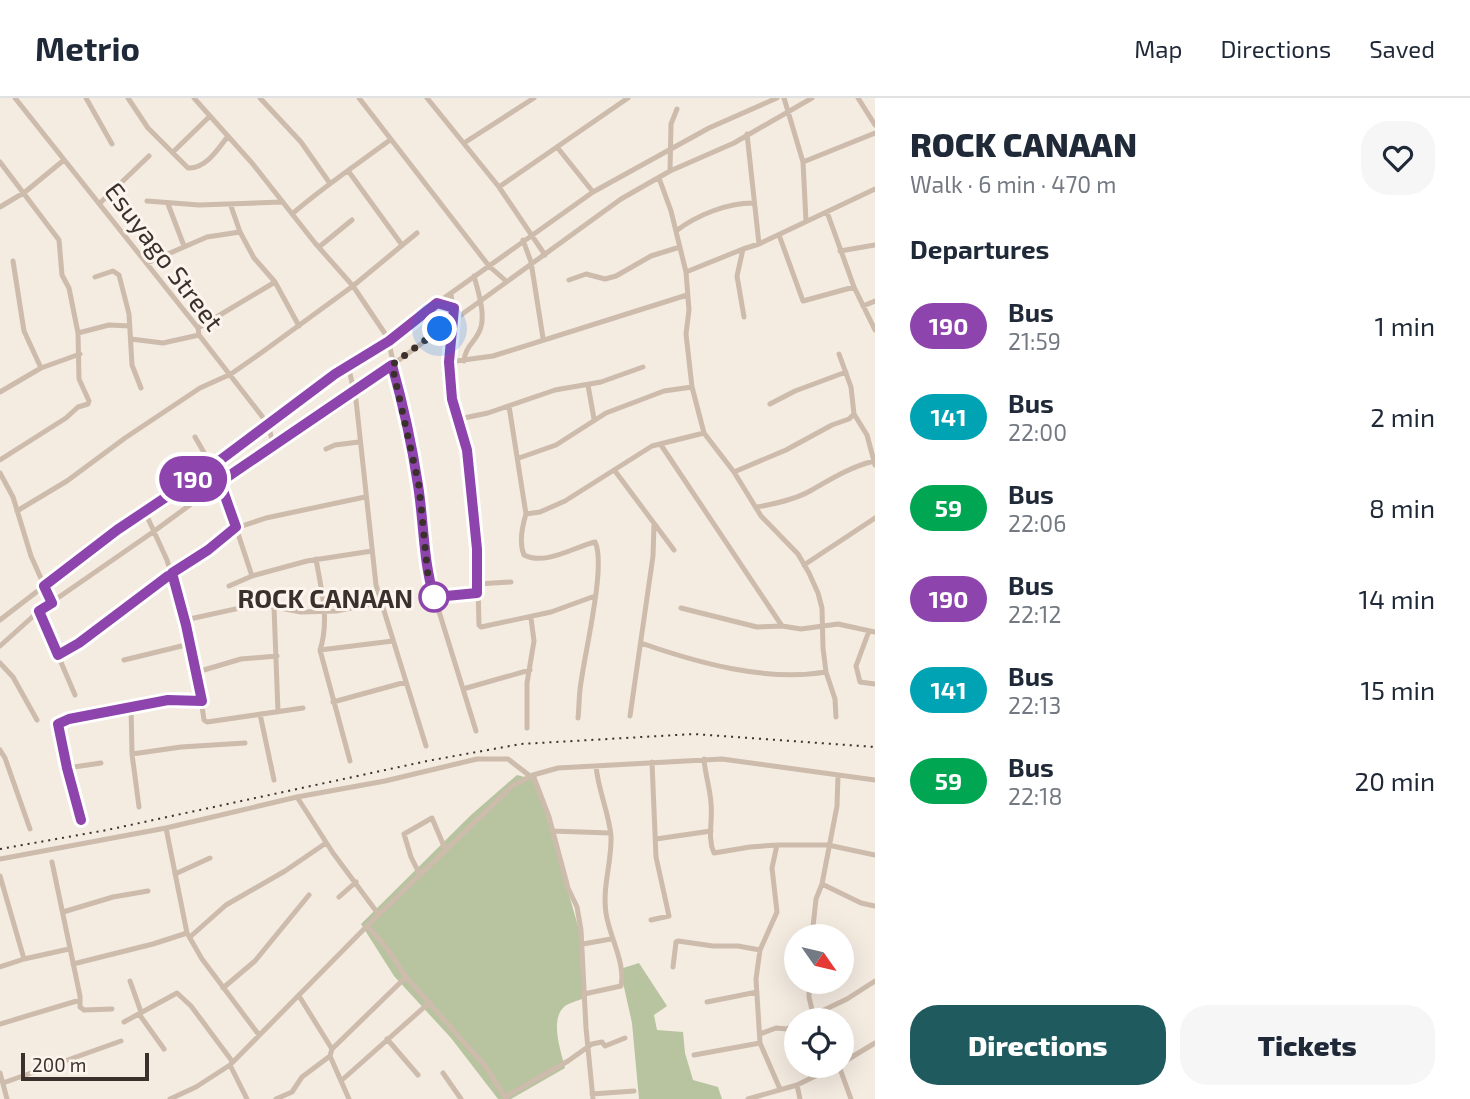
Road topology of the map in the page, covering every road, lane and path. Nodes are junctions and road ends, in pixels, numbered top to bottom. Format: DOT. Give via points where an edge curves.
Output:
graph roads {
  1 [pos="15,98"];
  2 [pos="86,98"];
  3 [pos="128,98"];
  4 [pos="194,98"];
  5 [pos="260,98"];
  6 [pos="272,98"];
  7 [pos="359,98"];
  8 [pos="428,98"];
  9 [pos="534,98"];
  10 [pos="628,98"];
  11 [pos="777,98"];
  12 [pos="784,98"];
  13 [pos="813,98"];
  14 [pos="858,98"];
  15 [pos="267,106"];
  16 [pos="677,109"];
  17 [pos="789,110"];
  18 [pos="209,117"];
  19 [pos="875,124"];
  20 [pos="875,133"];
  21 [pos="747,134"];
  22 [pos="228,136"];
  23 [pos="390,141"];
  24 [pos="464,142"];
  25 [pos="112,144"];
  26 [pos="557,147"];
  27 [pos="670,148"];
  28 [pos="173,152"];
  29 [pos="149,156"];
  30 [pos="64,160"];
  31 [pos="0,162"];
  32 [pos="803,162"];
  33 [pos="670,171"];
  34 [pos="349,172"];
  35 [pos="659,178"];
  36 [pos="329,182"];
  37 [pos="499,187"];
  38 [pos="875,189"];
  39 [pos="25,192"];
  40 [pos="593,192"];
  41 [pos="147,201"];
  42 [pos="282,202"];
  43 [pos="100,203"];
  44 [pos="753,203"];
  45 [pos="168,204"];
  46 [pos="231,205"];
  47 [pos="0,207"];
  48 [pos="827,212"];
  49 [pos="292,214"];
  50 [pos="352,220"];
  51 [pos="807,221"];
  52 [pos="676,231"];
  53 [pos="240,232"];
  54 [pos="417,233"];
  55 [pos="531,235"];
  56 [pos="779,235"];
  57 [pos="523,240"];
  58 [pos="759,244"];
  59 [pos="402,245"];
  60 [pos="875,245"];
  61 [pos="184,246"];
  62 [pos="319,247"];
  63 [pos="680,247"];
  64 [pos="743,249"];
  65 [pos="841,251"];
  66 [pos="545,255"];
  67 [pos="13,261"];
  68 [pos="531,262"];
  69 [pos="147,263"];
  70 [pos="489,266"];
  71 [pos="686,272"];
  72 [pos="95,276"];
  73 [pos="474,276"];
  74 [pos="569,280"];
  75 [pos="506,281"];
  76 [pos="275,282"];
  77 [pos="353,286"];
  78 [pos="854,287"];
  79 [pos="452,294"];
  80 [pos="687,295"];
  81 [pos="480,300"];
  82 [pos="875,301"];
  83 [pos="437,303"];
  84 [pos="863,306"];
  85 [pos="454,308"];
  86 [pos="744,317"];
  87 [pos="454,319"];
  88 [pos="130,326"];
  89 [pos="299,326"];
  90 [pos="875,330"];
  91 [pos="198,332"];
  92 [pos="78,333"];
  93 [pos="543,338"];
  94 [pos="131,339"];
  95 [pos="389,341"];
  96 [pos="80,354"];
  97 [pos="839,355"];
  98 [pos="464,361"];
  99 [pos="449,362"];
  100 [pos="348,365"];
  101 [pos="392,365"];
  102 [pos="41,368"];
  103 [pos="643,368"];
  104 [pos="846,372"];
  105 [pos="231,373"];
  106 [pos="588,385"];
  107 [pos="692,387"];
  108 [pos="141,388"];
  109 [pos="355,390"];
  110 [pos="0,392"];
  111 [pos="770,404"];
  112 [pos="509,406"];
  113 [pos="854,414"];
  114 [pos="459,419"];
  115 [pos="594,419"];
  116 [pos="849,419"];
  117 [pos="859,420"];
  118 [pos="268,424"];
  119 [pos="704,433"];
  120 [pos="195,437"];
  121 [pos="359,442"];
  122 [pos="273,444"];
  123 [pos="661,445"];
  124 [pos="326,449"];
  125 [pos="519,458"];
  126 [pos="0,460"];
  127 [pos="874,463"];
  128 [pos="211,467"];
  129 [pos="615,471"];
  130 [pos="0,472"];
  131 [pos="734,472"];
  132 [pos="220,482"];
  133 [pos="8,486"];
  134 [pos="0,491"];
  135 [pos="365,497"];
  136 [pos="757,507"];
  137 [pos="16,511"];
  138 [pos="145,512"];
  139 [pos="526,514"];
  140 [pos="875,519"];
  141 [pos="654,525"];
  142 [pos="236,527"];
  143 [pos="153,532"];
  144 [pos="674,550"];
  145 [pos="372,551"];
  146 [pos="316,559"];
  147 [pos="804,565"];
  148 [pos="172,573"];
  149 [pos="252,576"];
  150 [pos="511,582"];
  151 [pos="477,584"];
  152 [pos="44,586"];
  153 [pos="229,586"];
  154 [pos="477,593"];
  155 [pos="595,596"];
  156 [pos="435,600"];
  157 [pos="382,602"];
  158 [pos="52,603"];
  159 [pos="274,607"];
  160 [pos="681,608"];
  161 [pos="324,610"];
  162 [pos="39,611"];
  163 [pos="531,618"];
  164 [pos="0,620"];
  165 [pos="187,621"];
  166 [pos="822,625"];
  167 [pos="782,626"];
  168 [pos="872,631"];
  169 [pos="393,641"];
  170 [pos="641,643"];
  171 [pos="190,645"];
  172 [pos="0,646"];
  173 [pos="320,650"];
  174 [pos="58,655"];
  175 [pos="277,656"];
  176 [pos="124,660"];
  177 [pos="0,663"];
  178 [pos="530,670"];
  179 [pos="197,672"];
  180 [pos="826,672"];
  181 [pos="406,682"];
  182 [pos="875,684"];
  183 [pos="463,689"];
  184 [pos="75,695"];
  185 [pos="202,701"];
  186 [pos="333,702"];
  187 [pos="131,706"];
  188 [pos="303,708"];
  189 [pos="278,712"];
  190 [pos="260,715"];
  191 [pos="630,716"];
  192 [pos="578,718"];
  193 [pos="836,718"];
  194 [pos="37,720"];
  195 [pos="527,729"];
  196 [pos="476,731"];
  197 [pos="245,743"];
  198 [pos="426,746"];
  199 [pos="0,750"];
  200 [pos="132,754"];
  201 [pos="705,759"];
  202 [pos="350,761"];
  203 [pos="652,762"];
  204 [pos="101,763"];
  205 [pos="596,766"];
  206 [pos="67,768"];
  207 [pos="531,775"];
  208 [pos="838,775"];
  209 [pos="274,780"];
  210 [pos="875,780"];
  211 [pos="298,797"];
  212 [pos="139,807"];
  213 [pos="81,820"];
  214 [pos="166,828"];
  215 [pos="30,829"];
  216 [pos="552,831"];
  217 [pos="711,831"];
  218 [pos="610,833"];
  219 [pos="656,839"];
  220 [pos="326,843"];
  221 [pos="777,845"];
  222 [pos="828,845"];
  223 [pos="446,851"];
  224 [pos="875,855"];
  225 [pos="210,858"];
  226 [pos="0,859"];
  227 [pos="52,862"];
  228 [pos="175,874"];
  229 [pos="0,876"];
  230 [pos="420,876"];
  231 [pos="355,881"];
  232 [pos="822,884"];
  233 [pos="148,891"];
  234 [pos="309,895"];
  235 [pos="339,897"];
  236 [pos="875,906"];
  237 [pos="63,912"];
  238 [pos="379,915"];
  239 [pos="651,920"];
  240 [pos="813,924"];
  241 [pos="367,926"];
  242 [pos="188,935"];
  243 [pos="611,939"];
  244 [pos="583,944"];
  245 [pos="69,949"];
  246 [pos="760,950"];
  247 [pos="24,958"];
  248 [pos="73,964"];
  249 [pos="0,967"];
  250 [pos="673,967"];
  251 [pos="406,978"];
  252 [pos="130,981"];
  253 [pos="875,981"];
  254 [pos="223,988"];
  255 [pos="757,992"];
  256 [pos="584,994"];
  257 [pos="299,996"];
  258 [pos="80,1000"];
  259 [pos="429,1002"];
  260 [pos="708,1002"];
  261 [pos="827,1008"];
  262 [pos="112,1009"];
  263 [pos="140,1013"];
  264 [pos="124,1022"];
  265 [pos="0,1024"];
  266 [pos="784,1029"];
  267 [pos="760,1034"];
  268 [pos="259,1035"];
  269 [pos="625,1038"];
  270 [pos="387,1039"];
  271 [pos="121,1041"];
  272 [pos="760,1043"];
  273 [pos="875,1043"];
  274 [pos="589,1047"];
  275 [pos="332,1048"];
  276 [pos="164,1049"];
  277 [pos="694,1055"];
  278 [pos="330,1056"];
  279 [pos="854,1056"];
  280 [pos="231,1063"];
  281 [pos="0,1073"];
  282 [pos="443,1073"];
  283 [pos="418,1074"];
  284 [pos="812,1078"];
  285 [pos="844,1078"];
  286 [pos="342,1080"];
  287 [pos="3,1083"];
  288 [pos="797,1085"];
  289 [pos="780,1089"];
  290 [pos="634,1091"];
  291 [pos="292,1092"];
  292 [pos="592,1097"];
  293 [pos="506,1098"];
  294 [pos="7,1099"];
  295 [pos="170,1099"];
  296 [pos="247,1099"];
  297 [pos="276,1099"];
  298 [pos="295,1099"];
  299 [pos="349,1099"];
  300 [pos="461,1099"];
  301 [pos="748,1099"];
  302 [pos="800,1099"];
  303 [pos="851,1099"];
  1 -- 30 [label="street, Esuyago Street"];
  2 -- 25 [label="street"];
  3 -- 28 [label="street" via="148,128"];
  4 -- 18 [label="street"];
  5 -- 15 [label="street"];
  6 -- 15 [label="street"];
  7 -- 23 [label="street"];
  8 -- 24 [label="street"];
  9 -- 24 [label="street"];
  10 -- 26 [label="street"];
  11 -- 27 [label="street"];
  12 -- 17 [label="street"];
  13 -- 17 [label="street"];
  14 -- 19 [label="street"];
  15 -- 36 [label="street" via="301,142"];
  16 -- 27 [label="street"];
  17 -- 21 [label="street"];
  17 -- 32 [label="street"];
  18 -- 22 [label="street"];
  18 -- 28 [label="street"];
  20 -- 32 [label="street"];
  21 -- 33 [label="street"];
  21 -- 44 [label="street"];
  22 -- 28 [label="street" via="211,158 192,169"];
  22 -- 42 [label="street"];
  23 -- 34 [label="street"];
  23 -- 70 [label="street"];
  24 -- 37 [label="street"];
  26 -- 37 [label="street"];
  26 -- 40 [label="street"];
  27 -- 33 [label="street"];
  27 -- 40 [label="street"];
  29 -- 43 [label="street"];
  30 -- 39 [label="street"];
  30 -- 43 [label="street, Esuyago Street"];
  31 -- 39 [label="street"];
  32 -- 51 [label="street"];
  33 -- 35 [label="street"];
  34 -- 36 [label="street"];
  34 -- 59 [label="street"];
  35 -- 52 [label="street"];
  35 -- 66 [label="street" via="621,199"];
  36 -- 49 [label="street"];
  37 -- 55 [label="street"];
  38 -- 48 [label="street"];
  39 -- 47 [label="street"];
  39 -- 92 [label="street" via="59,240 62,275"];
  40 -- 55 [label="street"];
  41 -- 45 [label="street"];
  42 -- 46 [label="street"];
  42 -- 49 [label="street"];
  43 -- 69 [label="street, Esuyago Street"];
  44 -- 52 [label="street" via="732,205"];
  44 -- 58 [label="street"];
  45 -- 46 [label="street"];
  45 -- 61 [label="street"];
  46 -- 53 [label="street"];
  48 -- 51 [label="street"];
  48 -- 65 [label="street"];
  49 -- 62 [label="street"];
  50 -- 62 [label="street"];
  51 -- 56 [label="street"];
  52 -- 63 [label="street"];
  53 -- 61 [label="street"];
  53 -- 76 [label="street"];
  54 -- 59 [label="street"];
  55 -- 57 [label="street"];
  55 -- 66 [label="street"];
  56 -- 58 [label="street"];
  56 -- 78 [label="street" via="803,301"];
  57 -- 68 [label="street"];
  57 -- 70 [label="street"];
  58 -- 64 [label="street"];
  59 -- 77 [label="street"];
  60 -- 65 [label="street"];
  61 -- 69 [label="street"];
  62 -- 77 [label="street"];
  63 -- 71 [label="street"];
  63 -- 74 [label="street" via="605,279 586,274"];
  64 -- 71 [label="street"];
  64 -- 86 [label="street" via="737,276"];
  65 -- 78 [label="street"];
  66 -- 68 [label="street"];
  67 -- 102 [label="street" via="24,331"];
  68 -- 75 [label="street"];
  68 -- 93 [label="street"];
  69 -- 91 [label="street, Esuyago Street"];
  70 -- 73 [label="street"];
  70 -- 75 [label="street"];
  71 -- 80 [label="street"];
  72 -- 88 [label="street" via="113,271 119,275"];
  73 -- 79 [label="street"];
  73 -- 81 [label="street"];
  75 -- 81 [label="street"];
  76 -- 89 [label="street"];
  76 -- 91 [label="street"];
  77 -- 89 [label="street"];
  77 -- 95 [label="street"];
  78 -- 84 [label="street"];
  79 -- 83 [label="street"];
  79 -- 85 [label="street"];
  80 -- 93 [label="street"];
  80 -- 107 [label="street"];
  81 -- 87 [label="street"];
  81 -- 98 [label="street" via="481,327"];
  82 -- 84 [label="street"];
  83 -- 85 [label="street"];
  83 -- 95 [label="street"];
  84 -- 90 [label="street"];
  85 -- 87 [label="street"];
  87 -- 99 [label="street"];
  87 -- 101 [label="street"];
  88 -- 92 [label="street" via="109,324"];
  88 -- 94 [label="street"];
  89 -- 105 [label="street"];
  91 -- 94 [label="street" via="163,343"];
  91 -- 105 [label="street, Esuyago Street"];
  92 -- 96 [label="street"];
  93 -- 98 [label="street"];
  94 -- 108 [label="street" via="132,365"];
  95 -- 100 [label="street"];
  95 -- 101 [label="street"];
  96 -- 102 [label="street"];
  96 -- 126 [label="street" via="79,379 88,404"];
  97 -- 104 [label="street"];
  98 -- 99 [label="street"];
  99 -- 114 [label="street"];
  100 -- 109 [label="street"];
  100 -- 118 [label="street"];
  101 -- 109 [label="street"];
  101 -- 156 [label="street" via="419,486 428,576"];
  102 -- 110 [label="street"];
  103 -- 106 [label="street"];
  104 -- 111 [label="street"];
  104 -- 113 [label="street"];
  105 -- 118 [label="street, Esuyago Street"];
  105 -- 137 [label="street" via="200,388"];
  106 -- 112 [label="street" via="548,392"];
  106 -- 115 [label="street"];
  107 -- 115 [label="street" via="656,394"];
  107 -- 119 [label="street"];
  109 -- 121 [label="street"];
  109 -- 122 [label="street"];
  112 -- 114 [label="street"];
  112 -- 125 [label="street"];
  113 -- 116 [label="street"];
  113 -- 117 [label="street"];
  114 -- 151 [label="street" via="467,450"];
  115 -- 125 [label="street" via="556,445"];
  116 -- 117 [label="street"];
  116 -- 131 [label="street"];
  117 -- 127 [label="street"];
  118 -- 122 [label="street, Esuyago Street"];
  118 -- 128 [label="street"];
  119 -- 123 [label="street"];
  119 -- 131 [label="street"];
  120 -- 128 [label="street"];
  121 -- 124 [label="street"];
  121 -- 135 [label="street"];
  122 -- 132 [label="street"];
  123 -- 129 [label="street" via="636,455"];
  123 -- 167 [label="street"];
  125 -- 139 [label="street"];
  127 -- 136 [label="street" via="850,468 809,492"];
  128 -- 132 [label="street"];
  128 -- 138 [label="street"];
  129 -- 139 [label="street" via="565,501"];
  129 -- 141 [label="street"];
  130 -- 133 [label="street"];
  131 -- 136 [label="street"];
  132 -- 142 [label="street"];
  132 -- 143 [label="street"];
  133 -- 134 [label="street"];
  133 -- 137 [label="street"];
  135 -- 142 [label="street"];
  135 -- 145 [label="street"];
  136 -- 147 [label="street"];
  137 -- 152 [label="street"];
  138 -- 143 [label="street"];
  138 -- 152 [label="street"];
  139 -- 155 [label="street" via="522,549 528,557 557,555 595,542"];
  140 -- 147 [label="street"];
  141 -- 144 [label="street"];
  141 -- 170 [label="street"];
  142 -- 148 [label="street"];
  142 -- 149 [label="street"];
  143 -- 148 [label="street"];
  143 -- 158 [label="street"];
  145 -- 146 [label="street"];
  145 -- 157 [label="street"];
  146 -- 149 [label="street"];
  146 -- 161 [label="street"];
  147 -- 166 [label="street" via="818,593"];
  148 -- 165 [label="street"];
  148 -- 174 [label="street"];
  149 -- 153 [label="street"];
  150 -- 151 [label="street"];
  151 -- 154 [label="street"];
  152 -- 158 [label="street"];
  152 -- 164 [label="street"];
  154 -- 156 [label="street"];
  154 -- 163 [label="street" via="481,627"];
  155 -- 163 [label="street"];
  155 -- 192 [label="street"];
  156 -- 183 [label="street"];
  157 -- 161 [label="street"];
  157 -- 169 [label="street"];
  158 -- 162 [label="street"];
  159 -- 161 [label="street"];
  159 -- 165 [label="street" via="250,605"];
  159 -- 175 [label="street"];
  160 -- 167 [label="street" via="757,626"];
  161 -- 173 [label="street"];
  162 -- 172 [label="street"];
  162 -- 174 [label="street"];
  163 -- 178 [label="street"];
  165 -- 171 [label="street"];
  166 -- 167 [label="street"];
  166 -- 168 [label="street"];
  166 -- 180 [label="street"];
  168 -- 182 [label="street" via="856,667 860,682"];
  169 -- 173 [label="street"];
  169 -- 181 [label="street"];
  170 -- 180 [label="street" via="750,673 803,676"];
  170 -- 191 [label="street"];
  171 -- 176 [label="street"];
  171 -- 179 [label="street"];
  173 -- 186 [label="street"];
  174 -- 184 [label="street"];
  175 -- 179 [label="street" via="241,659"];
  175 -- 189 [label="street"];
  177 -- 194 [label="street"];
  178 -- 183 [label="street"];
  178 -- 195 [label="street"];
  179 -- 185 [label="street"];
  180 -- 193 [label="street"];
  181 -- 186 [label="street"];
  181 -- 198 [label="street"];
  183 -- 196 [label="street"];
  185 -- 187 [label="street"];
  185 -- 190 [label="street" via="207,722"];
  186 -- 202 [label="street"];
  187 -- 200 [label="street"];
  187 -- 206 [label="street" via="58,724"];
  188 -- 189 [label="street"];
  189 -- 190 [label="street"];
  190 -- 209 [label="street"];
  197 -- 200 [label="street"];
  199 -- 215 [label="street"];
  200 -- 212 [label="street"];
  201 -- 203 [label="street"];
  201 -- 208 [label="street"];
  201 -- 217 [label="street"];
  203 -- 205 [label="street"];
  203 -- 219 [label="street"];
  204 -- 206 [label="street"];
  205 -- 207 [label="street"];
  205 -- 218 [label="street"];
  206 -- 213 [label="street"];
  207 -- 211 [label="street" via="508,759 477,759"];
  207 -- 216 [label="street"];
  207 -- 223 [label="street" via="512,786"];
  208 -- 210 [label="street"];
  208 -- 222 [label="street"];
  211 -- 214 [label="street"];
  211 -- 220 [label="street"];
  214 -- 226 [label="street"];
  214 -- 228 [label="street"];
  216 -- 218 [label="street"];
  216 -- 244 [label="street" via="577,907"];
  217 -- 219 [label="street"];
  217 -- 221 [label="street" via="714,853"];
  218 -- 243 [label="street" via="605,896"];
  219 -- 239 [label="street" via="669,916"];
  220 -- 231 [label="street"];
  220 -- 242 [label="street" via="226,905"];
  221 -- 222 [label="street"];
  221 -- 246 [label="street" via="772,868 777,912"];
  222 -- 224 [label="street"];
  222 -- 232 [label="street"];
  223 -- 230 [label="street"];
  223 -- 230 [label="street" via="432,818 404,834"];
  225 -- 228 [label="street"];
  227 -- 237 [label="street"];
  228 -- 242 [label="street"];
  229 -- 247 [label="street"];
  230 -- 238 [label="street"];
  231 -- 235 [label="street"];
  231 -- 238 [label="street"];
  232 -- 236 [label="street"];
  232 -- 240 [label="street"];
  233 -- 237 [label="street"];
  234 -- 254 [label="street" via="254,961"];
  237 -- 245 [label="street"];
  238 -- 241 [label="street"];
  241 -- 251 [label="street"];
  241 -- 257 [label="street"];
  242 -- 248 [label="street"];
  242 -- 254 [label="street"];
  243 -- 244 [label="street"];
  243 -- 256 [label="street" via="618,950 621,986"];
  244 -- 256 [label="street"];
  245 -- 247 [label="street"];
  245 -- 248 [label="street"];
  246 -- 250 [label="street" via="678,941"];
  246 -- 255 [label="street"];
  247 -- 249 [label="street"];
  248 -- 258 [label="street"];
  251 -- 259 [label="street"];
  251 -- 275 [label="street"];
  252 -- 263 [label="street"];
  253 -- 261 [label="street"];
  254 -- 268 [label="street"];
  255 -- 260 [label="street"];
  255 -- 267 [label="street"];
  256 -- 274 [label="street"];
  257 -- 268 [label="street"];
  257 -- 275 [label="street"];
  258 -- 262 [label="street" via="84,1010"];
  258 -- 265 [label="street"];
  259 -- 270 [label="street"];
  259 -- 293 [label="street" via="486,1067"];
  263 -- 264 [label="street"];
  263 -- 276 [label="street"];
  263 -- 280 [label="street" via="174,993 181,995"];
  266 -- 267 [label="street"];
  267 -- 272 [label="street"];
  268 -- 280 [label="street"];
  269 -- 274 [label="street"];
  270 -- 283 [label="street"];
  270 -- 286 [label="street"];
  271 -- 287 [label="street"];
  272 -- 277 [label="street"];
  272 -- 289 [label="street"];
  273 -- 279 [label="street"];
  274 -- 292 [label="street"];
  274 -- 293 [label="street"];
  275 -- 278 [label="street"];
  278 -- 286 [label="street"];
  278 -- 291 [label="street" via="302,1077"];
  280 -- 295 [label="street"];
  280 -- 296 [label="street"];
  281 -- 287 [label="street"];
  282 -- 300 [label="street"];
  284 -- 288 [label="street"];
  285 -- 303 [label="street"];
  286 -- 299 [label="street"];
  287 -- 294 [label="street"];
  288 -- 289 [label="street"];
  288 -- 302 [label="street"];
  289 -- 301 [label="street"];
  290 -- 292 [label="street"];
  291 -- 297 [label="street"];
  291 -- 298 [label="street"];
}
